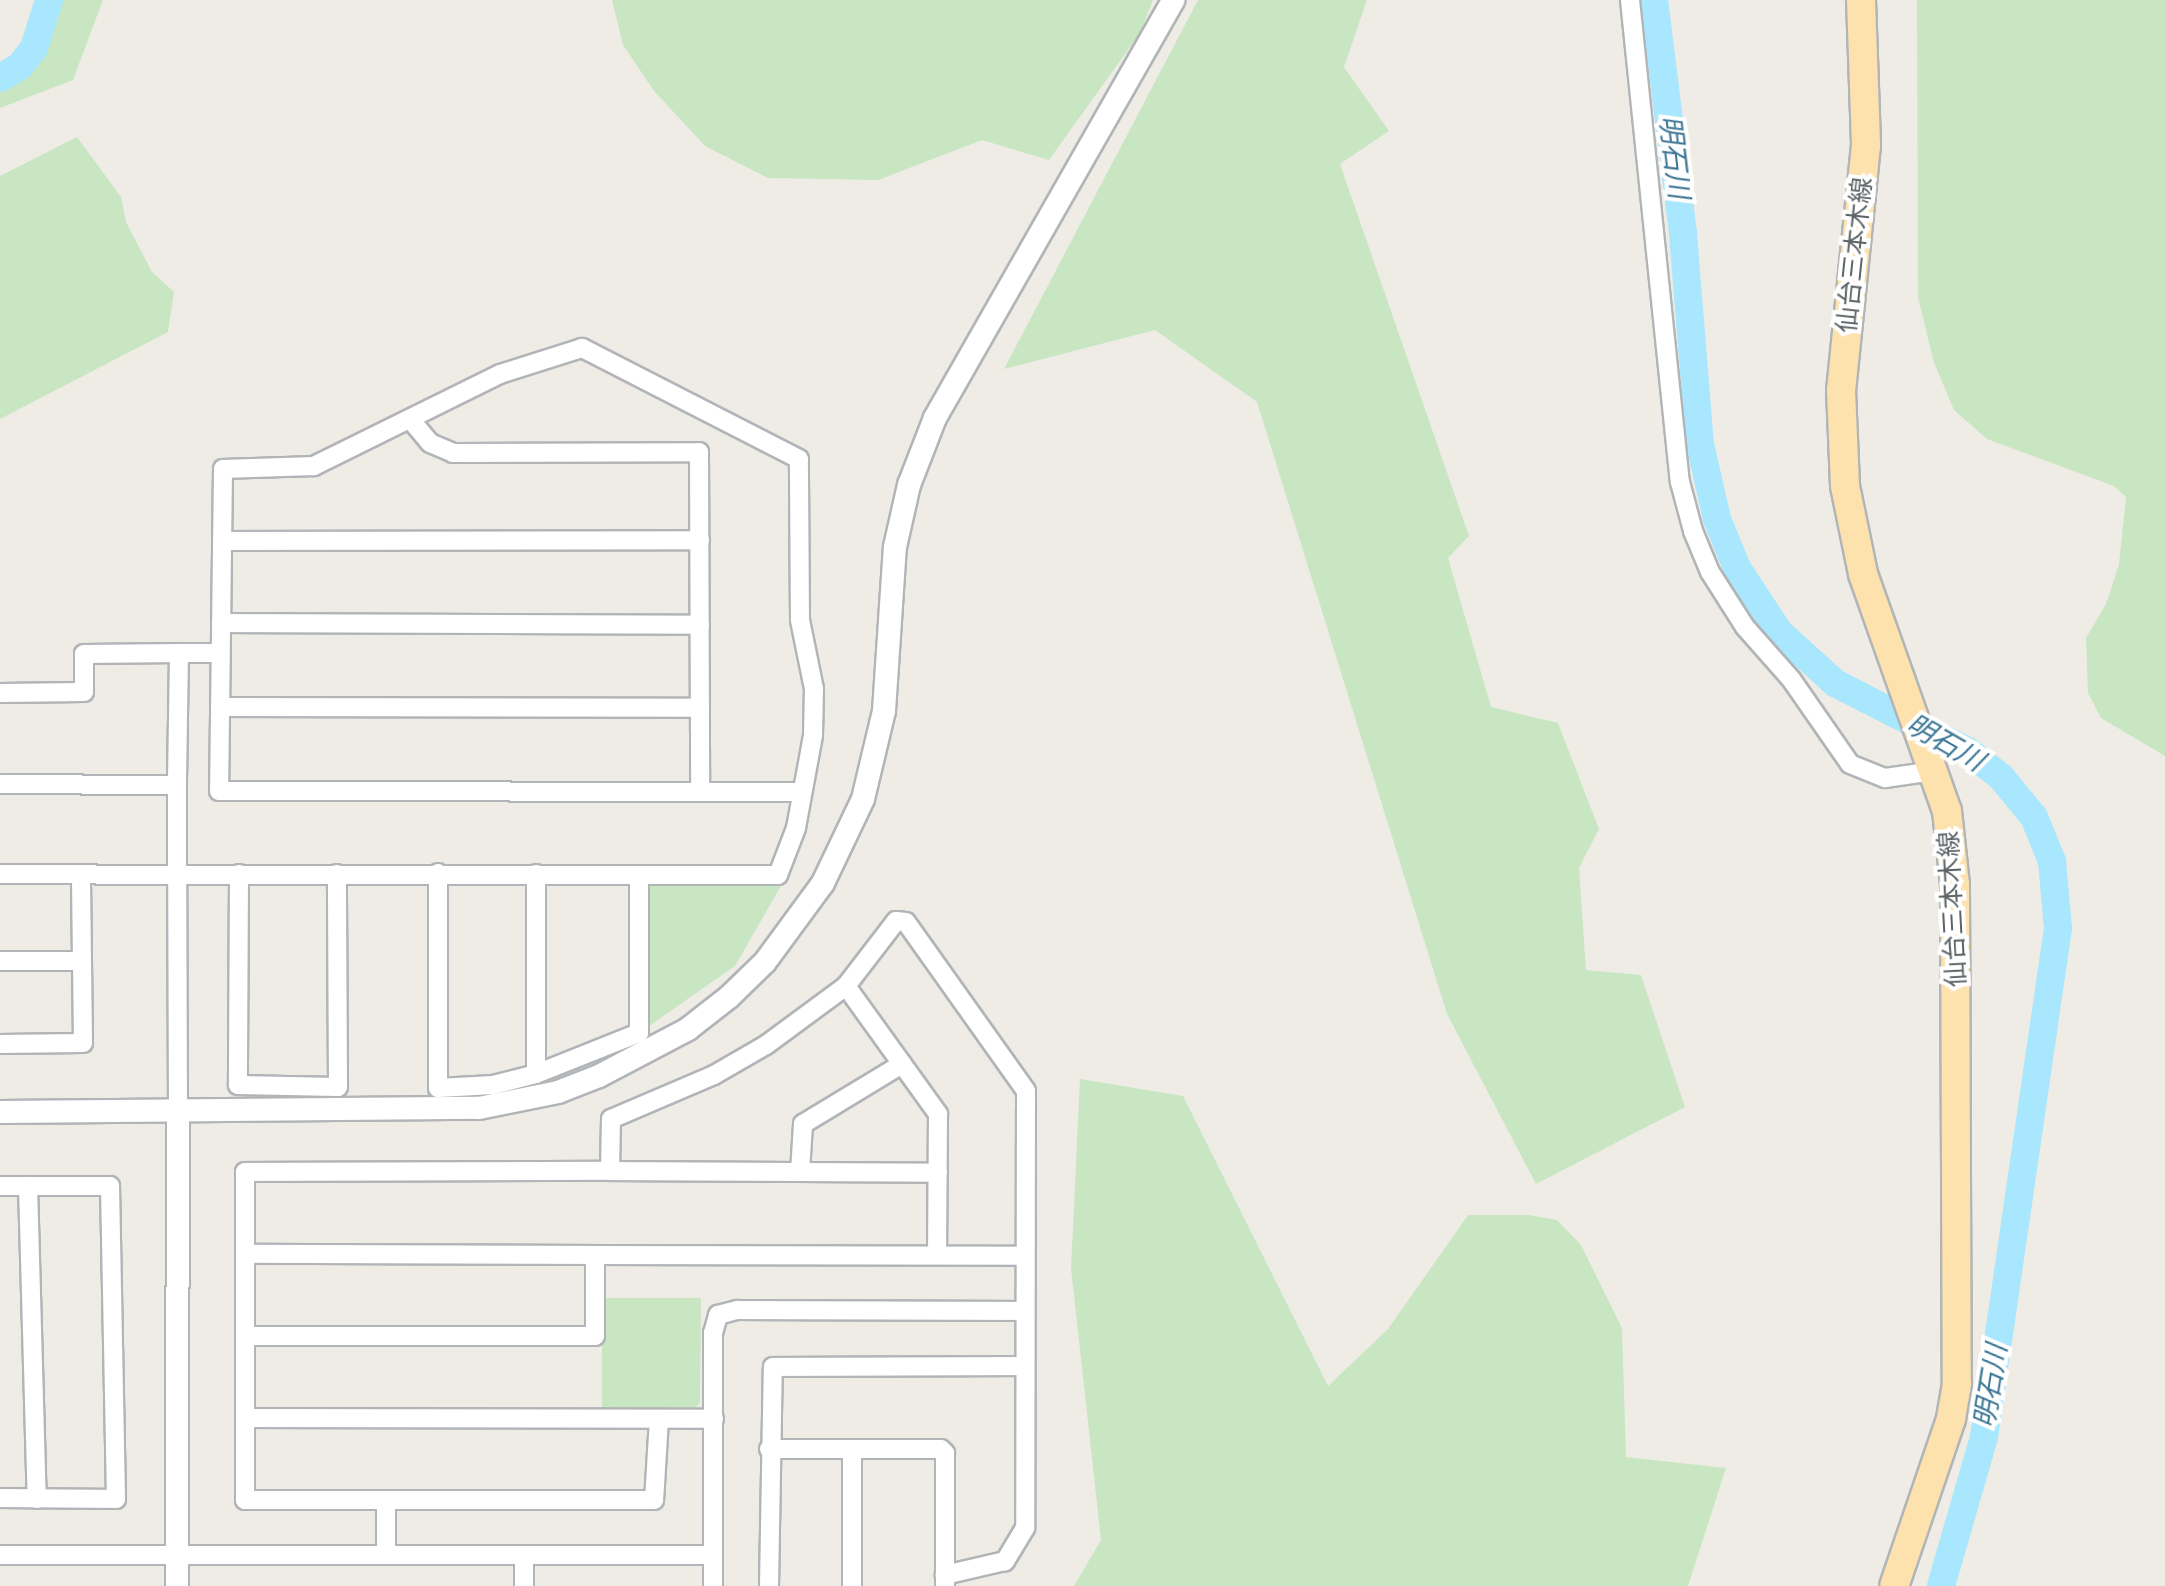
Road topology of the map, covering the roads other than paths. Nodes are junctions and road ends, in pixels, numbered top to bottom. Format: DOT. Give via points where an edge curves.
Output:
graph roads {
  1 [pos="1173,0"];
  2 [pos="1630,0"];
  3 [pos="1861,0"];
  4 [pos="410,419"];
  5 [pos="700,540"];
  6 [pos="222,541"];
  7 [pos="221,623"];
  8 [pos="700,625"];
  9 [pos="179,653"];
  10 [pos="220,653"];
  11 [pos="0,693"];
  12 [pos="220,707"];
  13 [pos="700,708"];
  14 [pos="1931,762"];
  15 [pos="0,784"];
  16 [pos="177,785"];
  17 [pos="700,792"];
  18 [pos="801,792"];
  19 [pos="438,873"];
  20 [pos="0,874"];
  21 [pos="81,874"];
  22 [pos="239,874"];
  23 [pos="337,874"];
  24 [pos="536,874"];
  25 [pos="177,875"];
  26 [pos="639,875"];
  27 [pos="0,961"];
  28 [pos="82,961"];
  29 [pos="846,986"];
  30 [pos="0,1044"];
  31 [pos="902,1064"];
  32 [pos="536,1074"];
  33 [pos="178,1111"];
  34 [pos="0,1112"];
  35 [pos="610,1171"];
  36 [pos="800,1172"];
  37 [pos="938,1173"];
  38 [pos="0,1186"];
  39 [pos="28,1186"];
  40 [pos="245,1254"];
  41 [pos="595,1255"];
  42 [pos="937,1255"];
  43 [pos="1025,1256"];
  44 [pos="1025,1311"];
  45 [pos="245,1336"];
  46 [pos="1025,1366"];
  47 [pos="245,1418"];
  48 [pos="659,1419"];
  49 [pos="714,1419"];
  50 [pos="769,1449"];
  51 [pos="852,1449"];
  52 [pos="0,1498"];
  53 [pos="37,1499"];
  54 [pos="386,1501"];
  55 [pos="0,1555"];
  56 [pos="177,1555"];
  57 [pos="386,1555"];
  58 [pos="524,1555"];
  59 [pos="713,1555"];
  60 [pos="945,1580"];
  61 [pos="177,1586"];
  62 [pos="524,1586"];
  63 [pos="713,1586"];
  64 [pos="769,1586"];
  65 [pos="852,1586"];
  66 [pos="1894,1586"];
  1 -- 33 [label="street" via="935,418 897,535 884,711 863,799 823,883 765,962 688,1029 640,1058 558,1092 479,1108"];
  2 -- 14 [label="street" via="1680,482 1693,531 1710,572 1745,627 1791,679 1850,764 1885,778"];
  3 -- 14 [label="main road, 仙台三本木線" via="1866,145 1841,390 1841,451 1860,564"];
  4 -- 5 [label="street" via="430,443 453,453 699,452"];
  4 -- 6 [label="street" via="314,466 223,469"];
  4 -- 18 [label="street" via="500,374 582,348 799,459 800,620 814,689 813,735"];
  5 -- 6 [label="street"];
  5 -- 8 [label="street"];
  6 -- 7 [label="street"];
  7 -- 8 [label="street"];
  7 -- 10 [label="street"];
  8 -- 13 [label="street"];
  9 -- 10 [label="street"];
  9 -- 11 [label="street" via="84,654 84,692"];
  9 -- 16 [label="street"];
  10 -- 12 [label="street"];
  12 -- 13 [label="street"];
  12 -- 17 [label="street" via="219,791"];
  13 -- 17 [label="street"];
  14 -- 66 [label="main road, 仙台三本木線" via="1947,811 1955,885 1960,1342 1951,1419"];
  15 -- 16 [label="street"];
  16 -- 25 [label="street"];
  17 -- 18 [label="street"];
  18 -- 26 [label="street" via="796,828 778,875"];
  19 -- 23 [label="street"];
  19 -- 24 [label="street"];
  19 -- 32 [label="street" via="438,1088 493,1085"];
  20 -- 21 [label="street"];
  21 -- 25 [label="street"];
  21 -- 28 [label="street"];
  22 -- 23 [label="street"];
  22 -- 23 [label="street" via="238,1085 338,1087"];
  22 -- 25 [label="street"];
  24 -- 26 [label="street"];
  24 -- 32 [label="street"];
  25 -- 33 [label="street"];
  26 -- 32 [label="street" via="639,1033"];
  27 -- 28 [label="street"];
  28 -- 30 [label="street" via="83,1043"];
  29 -- 31 [label="street"];
  29 -- 35 [label="street" via="749,1056 611,1119"];
  29 -- 43 [label="street" via="896,921 906,922 1023,1083"];
  31 -- 36 [label="street" via="803,1124"];
  31 -- 37 [label="street" via="938,1114"];
  33 -- 34 [label="street"];
  33 -- 56 [label="street"];
  35 -- 36 [label="street"];
  35 -- 40 [label="street" via="245,1172"];
  36 -- 37 [label="street"];
  37 -- 42 [label="street"];
  38 -- 39 [label="street"];
  39 -- 53 [label="street"];
  39 -- 53 [label="street" via="110,1186 116,1499"];
  40 -- 41 [label="street"];
  40 -- 45 [label="street"];
  41 -- 42 [label="street"];
  41 -- 45 [label="street" via="595,1336"];
  42 -- 43 [label="street"];
  43 -- 44 [label="street"];
  44 -- 46 [label="street"];
  44 -- 49 [label="street" via="726,1311 714,1322"];
  45 -- 47 [label="street"];
  46 -- 50 [label="street" via="773,1367"];
  46 -- 60 [label="street" via="1022,1539 1005,1561"];
  47 -- 48 [label="street"];
  47 -- 54 [label="street" via="245,1500"];
  48 -- 49 [label="street"];
  48 -- 54 [label="street" via="654,1500"];
  49 -- 59 [label="street"];
  50 -- 51 [label="street"];
  50 -- 64 [label="street"];
  51 -- 60 [label="street" via="945,1453"];
  51 -- 65 [label="street"];
  52 -- 53 [label="street"];
  54 -- 57 [label="street"];
  55 -- 56 [label="street"];
  56 -- 57 [label="street"];
  56 -- 61 [label="street"];
  57 -- 58 [label="street"];
  58 -- 59 [label="street"];
  58 -- 62 [label="street"];
  59 -- 63 [label="street"];
}
